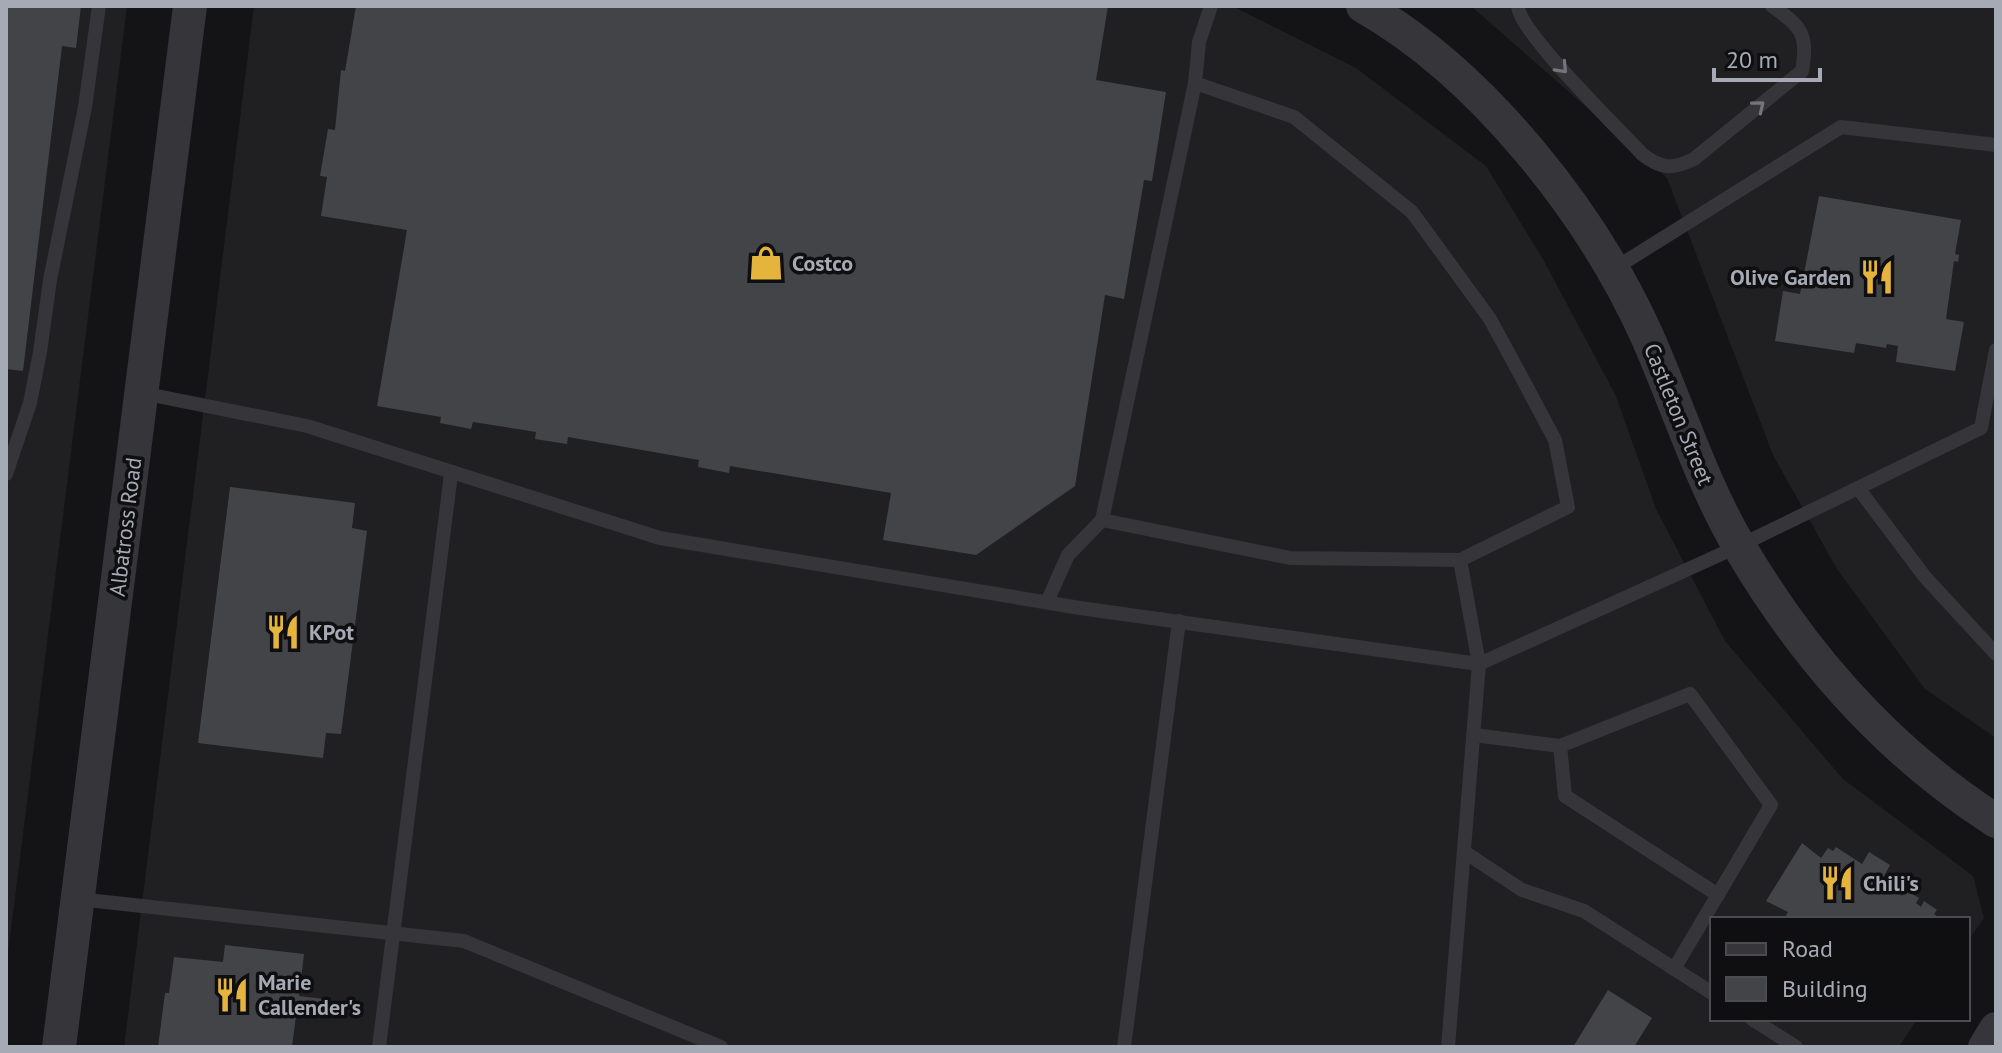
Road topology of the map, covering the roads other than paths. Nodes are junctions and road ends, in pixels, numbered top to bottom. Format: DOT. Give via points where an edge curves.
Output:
graph roads {
  1 [pos="99,6"];
  2 [pos="190,6"];
  3 [pos="1211,6"];
  4 [pos="1518,6"];
  5 [pos="1772,6"];
  6 [pos="1379,10"];
  7 [pos="1195,83"];
  8 [pos="1996,145"];
  9 [pos="1612,270"];
  10 [pos="1996,350"];
  11 [pos="142,393"];
  12 [pos="6,474"];
  13 [pos="451,474"];
  14 [pos="1858,488"];
  15 [pos="1102,520"];
  16 [pos="1739,546"];
  17 [pos="1460,560"];
  18 [pos="1047,602"];
  19 [pos="1179,621"];
  20 [pos="1996,654"];
  21 [pos="1479,664"];
  22 [pos="1474,735"];
  23 [pos="1560,746"];
  24 [pos="1996,821"];
  25 [pos="1466,853"];
  26 [pos="1718,895"];
  27 [pos="78,898"];
  28 [pos="391,933"];
  29 [pos="1674,969"];
  30 [pos="1710,992"];
  31 [pos="1755,1021"];
  32 [pos="1996,1029"];
  33 [pos="59,1047"];
  34 [pos="379,1047"];
  35 [pos="721,1047"];
  36 [pos="1124,1047"];
  37 [pos="1448,1047"];
  38 [pos="1796,1047"];
  39 [pos="1985,1047"];
  1 -- 12 [label="lane" via="30,403"];
  2 -- 11 [label="street, Albatross Road"];
  3 -- 7 [label="lane" via="1199,42"];
  4 -- 5 [label="lane, one-way" via="1536,39 1657,165 1674,169 1694,159 1802,71 1807,45 1794,21"];
  6 -- 9 [label="street, Castleton Street" via="1448,67 1507,127 1558,187"];
  7 -- 15 [label="lane"];
  7 -- 17 [label="lane" via="1294,117 1412,212 1490,319 1555,440 1568,507"];
  8 -- 9 [label="lane" via="1841,127"];
  9 -- 16 [label="street, Castleton Street"];
  10 -- 14 [label="lane" via="1981,428"];
  11 -- 13 [label="lane" via="307,426"];
  11 -- 27 [label="street, Albatross Road"];
  13 -- 18 [label="lane" via="660,538"];
  13 -- 28 [label="lane"];
  14 -- 16 [label="lane"];
  14 -- 20 [label="lane" via="1925,577"];
  15 -- 17 [label="lane" via="1290,558"];
  15 -- 18 [label="lane" via="1068,555"];
  16 -- 21 [label="lane"];
  16 -- 24 [label="street, Castleton Street" via="1789,625 1840,691 1897,748"];
  17 -- 21 [label="lane"];
  18 -- 19 [label="lane"];
  19 -- 21 [label="lane"];
  19 -- 36 [label="lane"];
  21 -- 22 [label="lane"];
  22 -- 23 [label="lane"];
  22 -- 25 [label="lane"];
  23 -- 26 [label="lane" via="1565,796"];
  23 -- 26 [label="lane" via="1690,694 1771,805"];
  25 -- 29 [label="lane" via="1522,890 1584,911"];
  25 -- 37 [label="lane"];
  26 -- 29 [label="lane"];
  27 -- 28 [label="lane"];
  27 -- 33 [label="street, Albatross Road"];
  28 -- 34 [label="lane"];
  28 -- 35 [label="lane" via="464,941"];
  29 -- 30 [label="lane"];
  31 -- 38 [label="lane"];
  32 -- 39 [label="street"];
}
